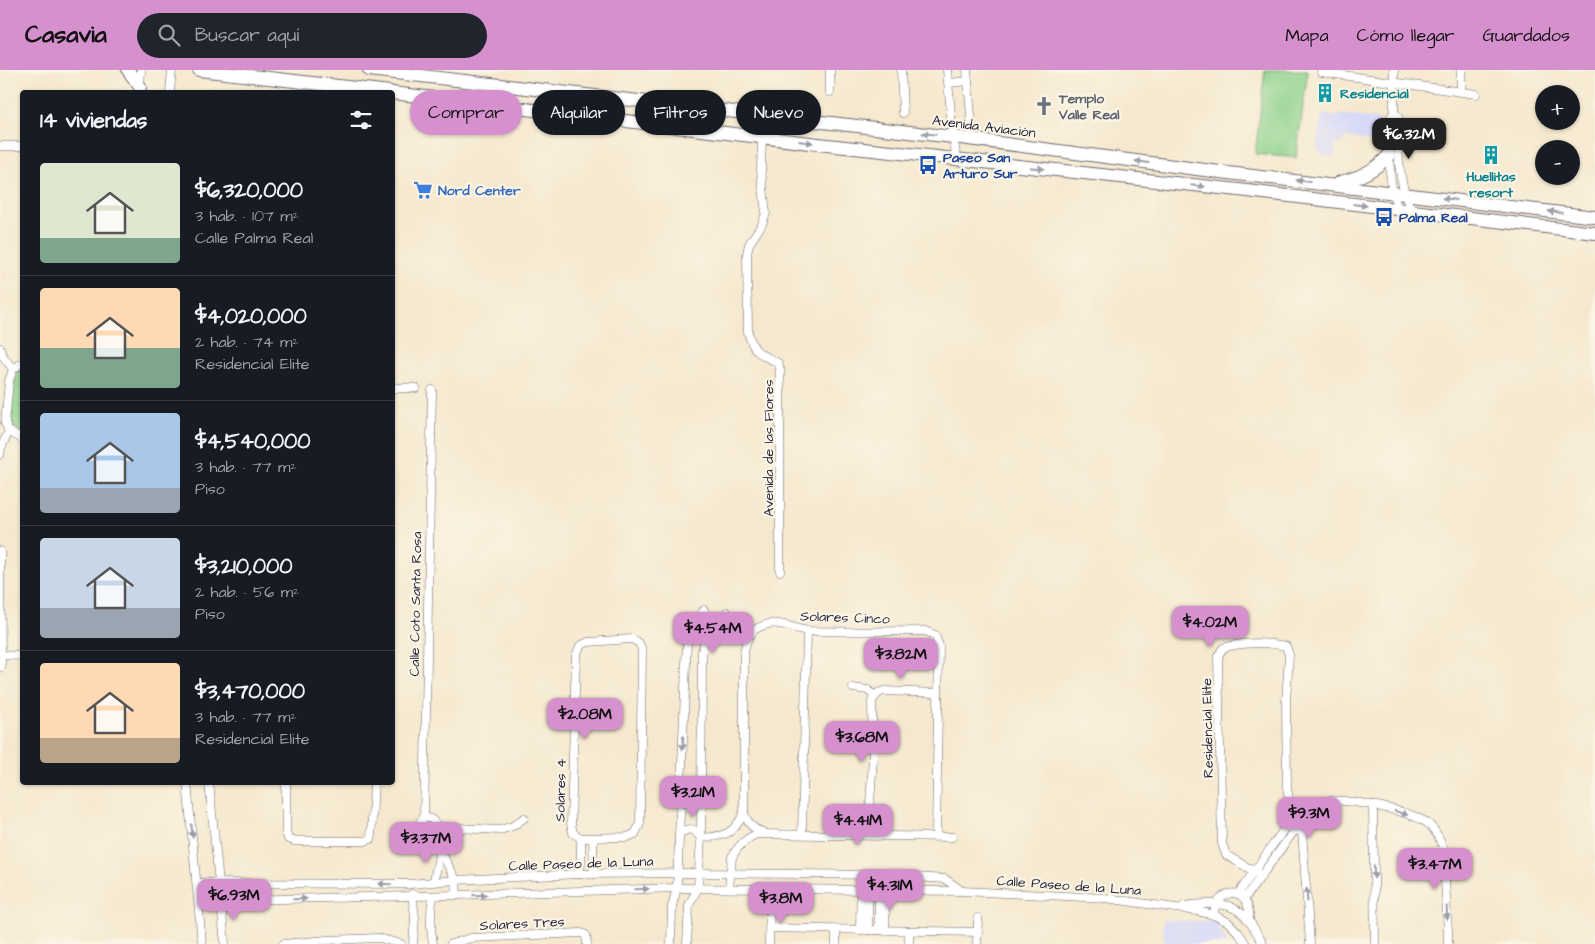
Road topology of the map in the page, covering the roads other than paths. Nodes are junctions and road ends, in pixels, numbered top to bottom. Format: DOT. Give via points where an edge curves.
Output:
graph roads {
  1 [pos="128,70"];
  2 [pos="140,70"];
  3 [pos="172,70"];
  4 [pos="199,70"];
  5 [pos="369,70"];
  6 [pos="830,70"];
  7 [pos="900,70"];
  8 [pos="948,70"];
  9 [pos="967,70"];
  10 [pos="1394,70"];
  11 [pos="1461,70"];
  12 [pos="1321,72"];
  13 [pos="1342,72"];
  14 [pos="968,81"];
  15 [pos="948,83"];
  16 [pos="1394,83"];
  17 [pos="141,90"];
  18 [pos="170,90"];
  19 [pos="366,90"];
  20 [pos="1461,91"];
  21 [pos="830,92"];
  22 [pos="395,93"];
  23 [pos="1476,94"];
  24 [pos="903,113"];
  25 [pos="762,137"];
  26 [pos="953,137"];
  27 [pos="973,139"];
  28 [pos="0,146"];
  29 [pos="20,146"];
  30 [pos="1394,155"];
  31 [pos="957,159"];
  32 [pos="1328,184"];
  33 [pos="1398,193"];
  34 [pos="1404,210"];
  35 [pos="1595,217"];
  36 [pos="1595,233"];
  37 [pos="0,348"];
  38 [pos="20,364"];
  39 [pos="13,369"];
  40 [pos="395,388"];
  41 [pos="416,388"];
  42 [pos="432,390"];
  43 [pos="9,431"];
  44 [pos="20,438"];
  45 [pos="0,454"];
  46 [pos="0,551"];
  47 [pos="780,571"];
  48 [pos="704,610"];
  49 [pos="727,612"];
  50 [pos="807,631"];
  51 [pos="1,655"];
  52 [pos="20,656"];
  53 [pos="1,666"];
  54 [pos="853,688"];
  55 [pos="938,693"];
  56 [pos="684,695"];
  57 [pos="702,696"];
  58 [pos="874,696"];
  59 [pos="187,785"];
  60 [pos="209,785"];
  61 [pos="286,785"];
  62 [pos="374,785"];
  63 [pos="1373,805"];
  64 [pos="1290,810"];
  65 [pos="744,812"];
  66 [pos="1305,812"];
  67 [pos="524,818"];
  68 [pos="424,819"];
  69 [pos="1287,826"];
  70 [pos="434,830"];
  71 [pos="1298,830"];
  72 [pos="679,833"];
  73 [pos="765,833"];
  74 [pos="802,833"];
  75 [pos="868,835"];
  76 [pos="936,836"];
  77 [pos="952,836"];
  78 [pos="581,838"];
  79 [pos="593,838"];
  80 [pos="701,838"];
  81 [pos="440,850"];
  82 [pos="1254,872"];
  83 [pos="678,873"];
  84 [pos="699,873"];
  85 [pos="579,874"];
  86 [pos="594,874"];
  87 [pos="730,874"];
  88 [pos="861,875"];
  89 [pos="885,875"];
  90 [pos="1262,876"];
  91 [pos="456,880"];
  92 [pos="434,882"];
  93 [pos="197,883"];
  94 [pos="219,883"];
  95 [pos="410,884"];
  96 [pos="678,888"];
  97 [pos="698,888"];
  98 [pos="729,888"];
  99 [pos="864,891"];
  100 [pos="882,891"];
  101 [pos="962,891"];
  102 [pos="433,896"];
  103 [pos="457,896"];
  104 [pos="1241,896"];
  105 [pos="412,897"];
  106 [pos="220,901"];
  107 [pos="199,902"];
  108 [pos="1217,903"];
  109 [pos="770,904"];
  110 [pos="1175,907"];
  111 [pos="1214,915"];
  112 [pos="978,918"];
  113 [pos="1249,921"];
  114 [pos="769,928"];
  115 [pos="836,930"];
  116 [pos="864,930"];
  117 [pos="882,930"];
  118 [pos="909,931"];
  119 [pos="978,932"];
  120 [pos="523,935"];
  121 [pos="328,942"];
  122 [pos="389,942"];
  123 [pos="460,943"];
  124 [pos="202,944"];
  125 [pos="225,944"];
  126 [pos="283,944"];
  127 [pos="401,944"];
  128 [pos="413,944"];
  129 [pos="433,944"];
  130 [pos="451,944"];
  131 [pos="523,944"];
  132 [pos="587,944"];
  133 [pos="671,944"];
  134 [pos="687,944"];
  135 [pos="769,944"];
  136 [pos="836,944"];
  137 [pos="908,944"];
  138 [pos="977,944"];
  139 [pos="1246,944"];
  140 [pos="1263,944"];
  141 [pos="1310,944"];
  142 [pos="1375,944"];
  143 [pos="1448,944"];
  1 -- 17 [label="main road"];
  2 -- 17 [label="street"];
  3 -- 18 [label="street"];
  4 -- 19 [label="main road"];
  26 -- 5 [label="main road, Avenida Aviación, one-way"];
  6 -- 21 [label="street"];
  7 -- 24 [label="street"];
  8 -- 15 [label="street"];
  9 -- 14 [label="street"];
  10 -- 16 [label="street"];
  11 -- 20 [label="street"];
  12 -- 13 [label="street"];
  13 -- 16 [label="street"];
  14 -- 15 [label="street"];
  14 -- 27 [label="street"];
  15 -- 26 [label="street"];
  16 -- 20 [label="street"];
  16 -- 30 [label="street" via="1394,112 1391,117"];
  20 -- 23 [label="street"];
  22 -- 25 [label="main road"];
  25 -- 31 [label="main road, one-way"];
  25 -- 47 [label="street, Avenida de las Flores" via="761,170 766,213 747,254 748,332 756,352 778,363 780,369"];
  26 -- 27 [label="main road, Avenida Aviación"];
  26 -- 31 [label="street"];
  32 -- 27 [label="main road, Avenida Aviación, one-way"];
  28 -- 29 [label="street"];
  30 -- 32 [label="main road" via="1363,175"];
  30 -- 33 [label="street"];
  30 -- 33 [label="street" via="1398,164"];
  31 -- 34 [label="main road, one-way"];
  32 -- 33 [label="main road, Avenida Aviación"];
  33 -- 34 [label="street"];
  33 -- 34 [label="street"];
  35 -- 33 [label="main road, Avenida Aviación, one-way"];
  34 -- 36 [label="main road"];
  37 -- 39 [label="street"];
  38 -- 39 [label="street"];
  39 -- 43 [label="street" via="6,402 5,423"];
  40 -- 41 [label="street"];
  42 -- 68 [label="street, Calle Coto Santa Rosa"];
  43 -- 44 [label="street"];
  43 -- 45 [label="street"];
  46 -- 51 [label="street"];
  48 -- 56 [label="street" via="694,622 687,640"];
  49 -- 57 [label="street" via="704,638"];
  50 -- 55 [label="street, Solares Cinco" via="932,633 936,635 939,646"];
  50 -- 65 [label="street, Solares Cinco" via="775,623 759,627 748,636 744,653"];
  50 -- 74 [label="street"];
  51 -- 52 [label="street"];
  51 -- 53 [label="street"];
  54 -- 58 [label="street" via="868,690"];
  55 -- 58 [label="street" via="884,691"];
  55 -- 76 [label="street, Solares Cinco"];
  56 -- 57 [label="street"];
  56 -- 72 [label="street, one-way"];
  57 -- 80 [label="street"];
  58 -- 75 [label="street"];
  59 -- 93 [label="street, one-way"];
  60 -- 94 [label="street"];
  61 -- 62 [label="street" via="288,839 365,841 371,839"];
  63 -- 66 [label="street" via="1326,801 1311,806"];
  63 -- 142 [label="street, one-way"];
  63 -- 143 [label="street, one-way" via="1424,820 1438,835 1443,846"];
  64 -- 66 [label="street"];
  64 -- 69 [label="street" via="1286,817"];
  64 -- 82 [label="street, Residencial Elite" via="1286,701 1289,655 1286,646 1233,644 1223,648 1218,656 1222,843 1226,855"];
  65 -- 73 [label="street" via="754,830"];
  65 -- 80 [label="street" via="732,831"];
  66 -- 71 [label="street" via="1307,824"];
  67 -- 70 [label="street" via="514,826 500,830"];
  68 -- 70 [label="street, Calle Coto Santa Rosa" via="432,819"];
  68 -- 70 [label="street, Calle Coto Santa Rosa" via="420,823 421,831 426,835"];
  69 -- 71 [label="street"];
  69 -- 82 [label="street"];
  70 -- 81 [label="street, Calle Coto Santa Rosa"];
  71 -- 90 [label="street"];
  141 -- 71 [label="street, one-way"];
  72 -- 80 [label="street" via="690,829"];
  72 -- 83 [label="street"];
  73 -- 74 [label="street"];
  73 -- 87 [label="street" via="746,838 740,845 732,857"];
  74 -- 75 [label="street"];
  75 -- 76 [label="street"];
  76 -- 77 [label="street"];
  78 -- 79 [label="street, Solares 4"];
  78 -- 79 [label="street, Solares 4" via="573,833 571,824 576,656 580,646 588,642 632,639 642,650 640,824 635,834 627,837"];
  78 -- 85 [label="street, Solares 4"];
  79 -- 86 [label="street"];
  80 -- 84 [label="street"];
  81 -- 91 [label="street, Calle Coto Santa Rosa"];
  81 -- 92 [label="street"];
  82 -- 90 [label="street, Residencial Elite"];
  82 -- 104 [label="street"];
  83 -- 84 [label="street, Calle Paseo de la Luna"];
  83 -- 86 [label="street, Calle Paseo de la Luna"];
  83 -- 96 [label="street"];
  84 -- 87 [label="street, Calle Paseo de la Luna"];
  84 -- 97 [label="street"];
  85 -- 86 [label="street, Calle Paseo de la Luna"];
  85 -- 91 [label="street, Calle Paseo de la Luna"];
  87 -- 88 [label="street, Calle Paseo de la Luna"];
  87 -- 98 [label="street"];
  88 -- 89 [label="street, Calle Paseo de la Luna"];
  88 -- 99 [label="street"];
  89 -- 100 [label="street"];
  89 -- 101 [label="street, Calle Paseo de la Luna" via="945,879"];
  90 -- 104 [label="street"];
  91 -- 92 [label="street, Calle Paseo de la Luna"];
  91 -- 103 [label="street, Calle Coto Santa Rosa"];
  92 -- 95 [label="street, Calle Paseo de la Luna"];
  93 -- 94 [label="street, Calle Paseo de la Luna"];
  93 -- 107 [label="street"];
  95 -- 94 [label="street, Calle Paseo de la Luna, one-way"];
  94 -- 106 [label="street"];
  95 -- 105 [label="street"];
  96 -- 97 [label="street, Calle Paseo de la Luna"];
  103 -- 96 [label="street, Calle Paseo de la Luna, one-way"];
  96 -- 133 [label="street" via="672,906"];
  97 -- 98 [label="street, Calle Paseo de la Luna"];
  97 -- 134 [label="street" via="689,905"];
  98 -- 99 [label="street, Calle Paseo de la Luna"];
  99 -- 100 [label="street, Calle Paseo de la Luna"];
  99 -- 116 [label="street"];
  100 -- 101 [label="street, Calle Paseo de la Luna"];
  100 -- 117 [label="street"];
  101 -- 110 [label="street, Calle Paseo de la Luna" via="1105,898"];
  102 -- 103 [label="street, Calle Paseo de la Luna"];
  102 -- 105 [label="street, Calle Paseo de la Luna"];
  102 -- 129 [label="street" via="430,927"];
  104 -- 108 [label="street" via="1231,894"];
  104 -- 113 [label="street" via="1249,908"];
  106 -- 105 [label="street, Calle Paseo de la Luna, one-way"];
  105 -- 128 [label="street" via="415,917"];
  106 -- 107 [label="street, Calle Paseo de la Luna"];
  106 -- 125 [label="street"];
  107 -- 124 [label="street"];
  108 -- 110 [label="street, Calle Paseo de la Luna"];
  108 -- 111 [label="street"];
  108 -- 113 [label="street, Calle Paseo de la Luna" via="1232,907"];
  109 -- 114 [label="street"];
  110 -- 111 [label="street, Calle Paseo de la Luna"];
  111 -- 139 [label="street, Calle Paseo de la Luna" via="1228,922"];
  112 -- 119 [label="street"];
  113 -- 140 [label="street, Calle Paseo de la Luna"];
  114 -- 115 [label="street"];
  114 -- 135 [label="street"];
  115 -- 116 [label="street"];
  115 -- 136 [label="street"];
  116 -- 117 [label="street"];
  117 -- 118 [label="street"];
  118 -- 119 [label="street"];
  118 -- 137 [label="street"];
  119 -- 138 [label="street"];
  120 -- 123 [label="street, Solares Tres" via="471,938"];
  120 -- 131 [label="street"];
  120 -- 132 [label="street, Solares Tres" via="581,933 586,935"];
  121 -- 122 [label="street" via="379,938"];
  121 -- 126 [label="street"];
  122 -- 127 [label="street"];
  123 -- 130 [label="street, Solares Tres"];
}
